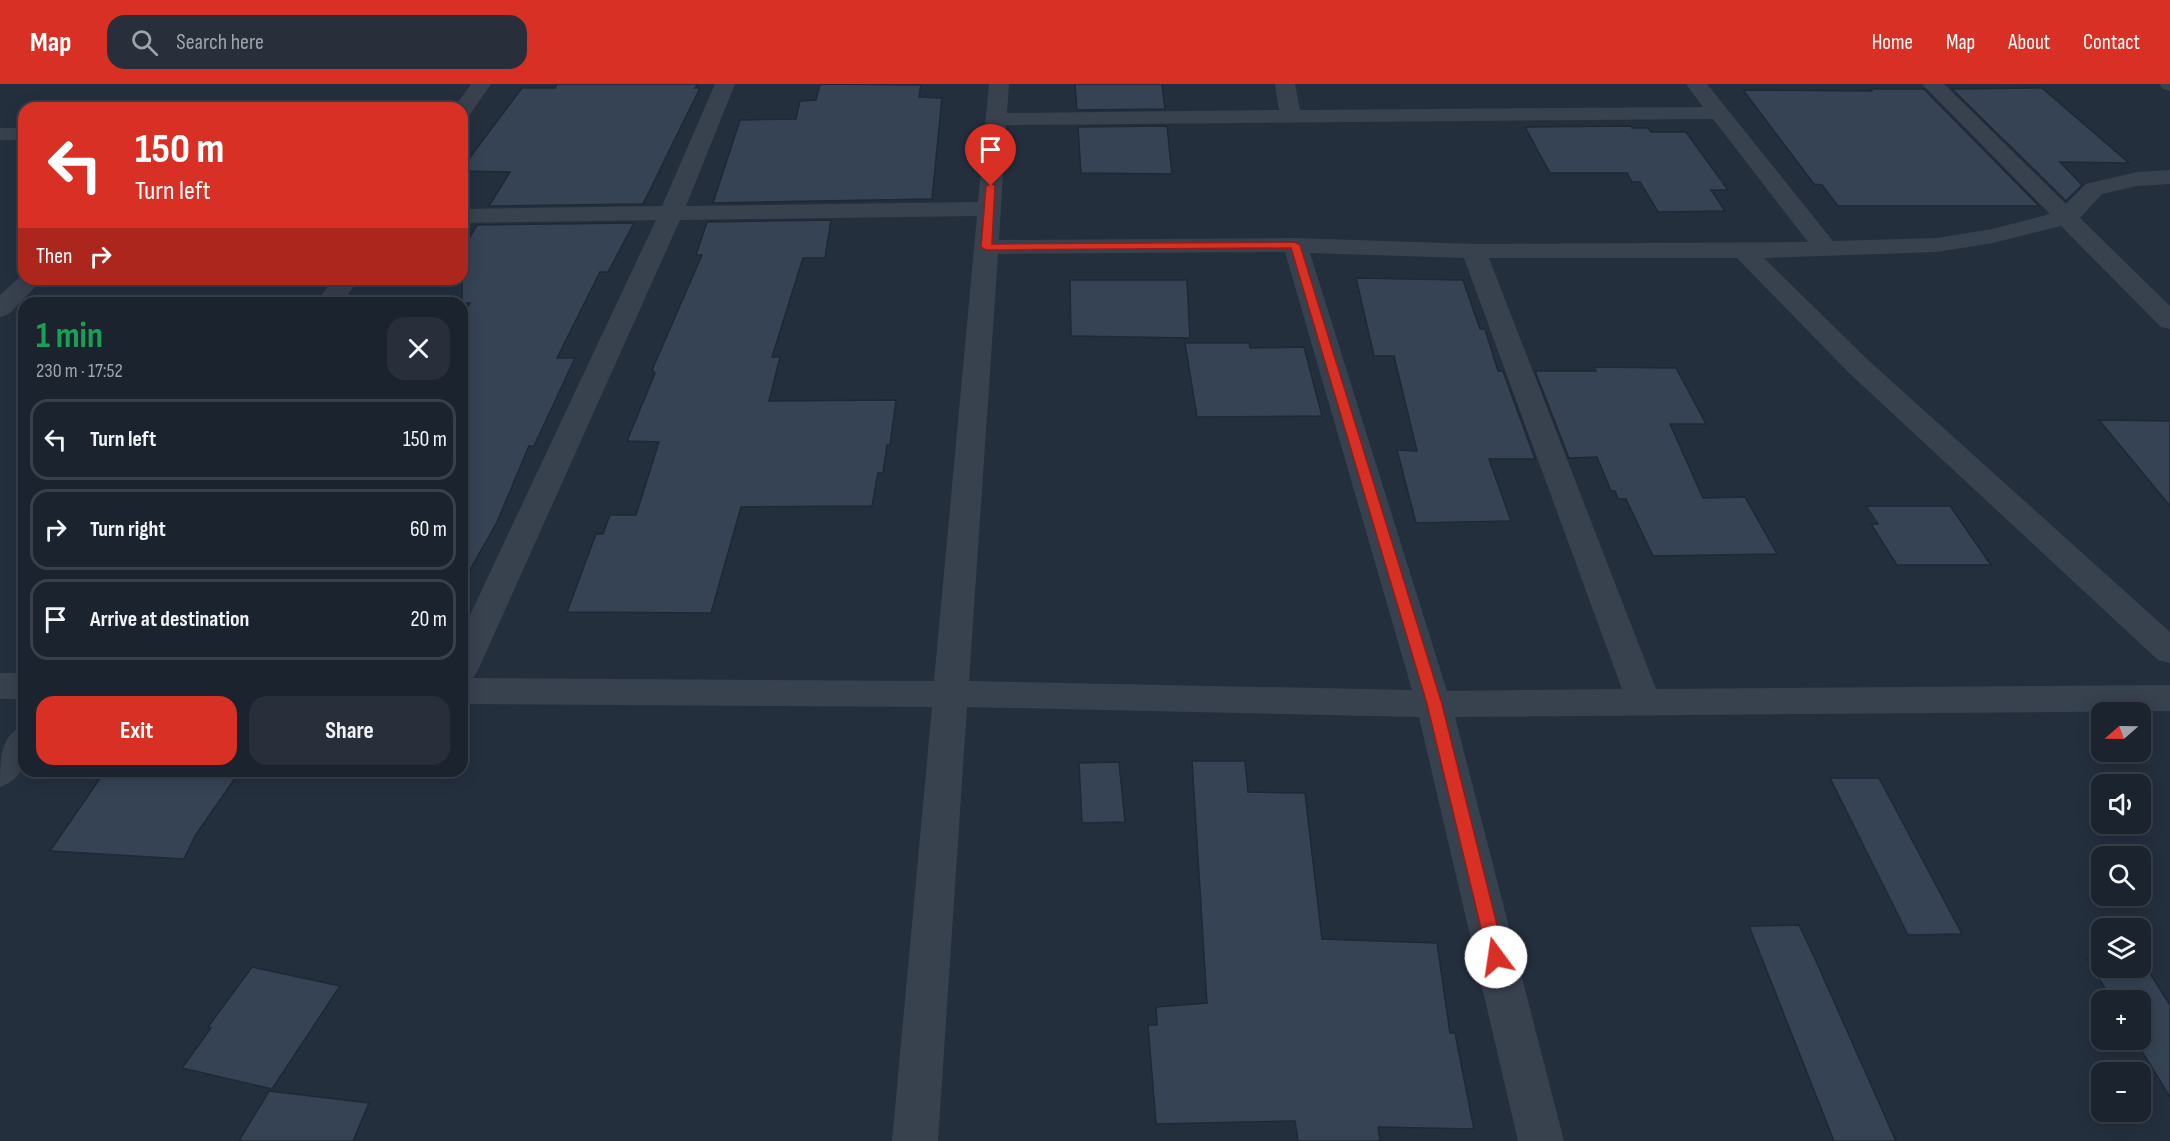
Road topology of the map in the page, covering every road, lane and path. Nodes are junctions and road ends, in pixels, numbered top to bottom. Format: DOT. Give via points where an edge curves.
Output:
graph roads {
  1 [pos="481,84"];
  2 [pos="725,84"];
  3 [pos="999,84"];
  4 [pos="1285,84"];
  5 [pos="1696,84"];
  6 [pos="1932,84"];
  7 [pos="468,103"];
  8 [pos="1718,113"];
  9 [pos="1291,117"];
  10 [pos="996,119"];
  11 [pos="0,134"];
  12 [pos="18,134"];
  13 [pos="2170,177"];
  14 [pos="989,208"];
  15 [pos="671,213"];
  16 [pos="468,216"];
  17 [pos="2067,216"];
  18 [pos="1295,245"];
  19 [pos="986,247"];
  20 [pos="1826,248"];
  21 [pos="1474,251"];
  22 [pos="1744,251"];
  23 [pos="24,285"];
  24 [pos="0,309"];
  25 [pos="2170,321"];
  26 [pos="2170,651"];
  27 [pos="468,655"];
  28 [pos="0,686"];
  29 [pos="18,686"];
  30 [pos="468,692"];
  31 [pos="952,694"];
  32 [pos="2170,698"];
  33 [pos="1644,702"];
  34 [pos="1434,704"];
  35 [pos="18,748"];
  36 [pos="0,772"];
  37 [pos="915,1141"];
  38 [pos="1541,1141"];
  1 -- 7 [label="street"];
  2 -- 15 [label="street"];
  3 -- 10 [label="street"];
  4 -- 9 [label="street"];
  5 -- 8 [label="street"];
  6 -- 17 [label="street"];
  8 -- 9 [label="street"];
  8 -- 20 [label="street"];
  9 -- 10 [label="street"];
  10 -- 14 [label="street"];
  11 -- 12 [label="street"];
  13 -- 17 [label="street" via="2137,179 2094,189"];
  14 -- 15 [label="street"];
  14 -- 19 [label="street"];
  15 -- 16 [label="street"];
  15 -- 27 [label="street"];
  17 -- 20 [label="street" via="1993,236 1937,244"];
  17 -- 25 [label="street"];
  18 -- 19 [label="street"];
  18 -- 21 [label="street"];
  18 -- 34 [label="street"];
  19 -- 31 [label="street"];
  20 -- 22 [label="street"];
  21 -- 22 [label="street"];
  21 -- 33 [label="street"];
  22 -- 26 [label="street" via="1858,366"];
  23 -- 24 [label="street"];
  28 -- 29 [label="street"];
  30 -- 31 [label="street"];
  31 -- 34 [label="street"];
  31 -- 37 [label="street"];
  32 -- 33 [label="street"];
  33 -- 34 [label="street"];
  34 -- 38 [label="street"];
  35 -- 36 [label="street"];
}
